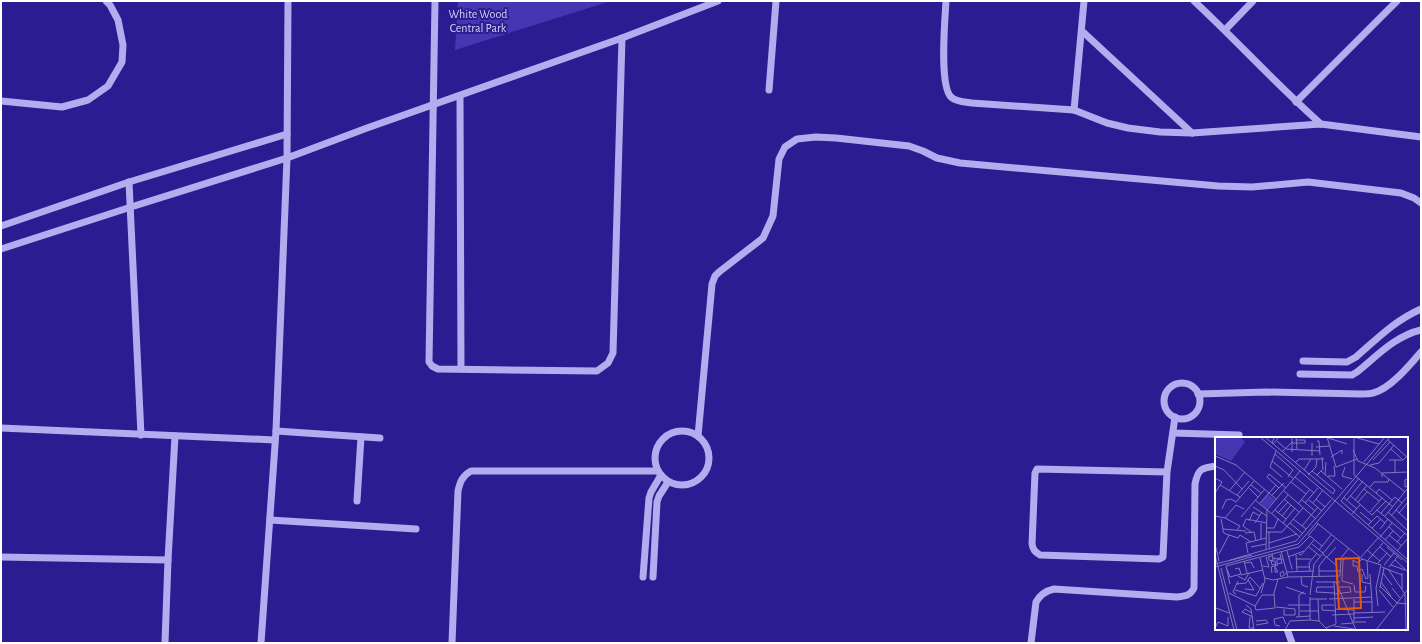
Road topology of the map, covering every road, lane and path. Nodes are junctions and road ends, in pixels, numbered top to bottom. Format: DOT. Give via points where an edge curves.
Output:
graph roads {
  1 [pos="106,1"];
  2 [pos="288,1"];
  3 [pos="434,1"];
  4 [pos="718,1"];
  5 [pos="776,1"];
  6 [pos="946,1"];
  7 [pos="1084,1"];
  8 [pos="1194,1"];
  9 [pos="1253,1"];
  10 [pos="1398,1"];
  11 [pos="1225,30"];
  12 [pos="1082,31"];
  13 [pos="622,38"];
  14 [pos="769,90"];
  15 [pos="460,96"];
  16 [pos="1,101"];
  17 [pos="1296,102"];
  18 [pos="433,105"];
  19 [pos="1074,110"];
  20 [pos="1321,124"];
  21 [pos="1192,133"];
  22 [pos="288,134"];
  23 [pos="1421,137"];
  24 [pos="287,158"];
  25 [pos="129,182"];
  26 [pos="1421,203"];
  27 [pos="130,207"];
  28 [pos="1,226"];
  29 [pos="1,249"];
  30 [pos="1421,309"];
  31 [pos="1421,330"];
  32 [pos="1421,352"];
  33 [pos="1303,361"];
  34 [pos="461,369"];
  35 [pos="1300,374"];
  36 [pos="1198,394"];
  37 [pos="1175,417"];
  38 [pos="1,428"];
  39 [pos="276,431"];
  40 [pos="1173,433"];
  41 [pos="141,435"];
  42 [pos="1239,435"];
  43 [pos="175,436"];
  44 [pos="698,436"];
  45 [pos="361,437"];
  46 [pos="380,438"];
  47 [pos="275,440"];
  48 [pos="1215,466"];
  49 [pos="1167,472"];
  50 [pos="660,473"];
  51 [pos="668,482"];
  52 [pos="357,501"];
  53 [pos="270,520"];
  54 [pos="416,529"];
  55 [pos="1,557"];
  56 [pos="168,560"];
  57 [pos="643,577"];
  58 [pos="653,577"];
  59 [pos="1287,630"];
  60 [pos="165,643"];
  61 [pos="261,643"];
  62 [pos="452,643"];
  63 [pos="1031,643"];
  64 [pos="1292,643"];
  1 -- 16 [label="street" via="118,20 123,44 122,62 108,86 88,100 62,107"];
  2 -- 22 [label="street"];
  3 -- 18 [label="street"];
  4 -- 13 [label="street"];
  5 -- 14 [label="street"];
  6 -- 19 [label="street" via="945,76 950,96 972,103"];
  7 -- 12 [label="street"];
  8 -- 11 [label="street"];
  9 -- 11 [label="street"];
  10 -- 17 [label="street"];
  11 -- 17 [label="street"];
  12 -- 19 [label="street"];
  12 -- 21 [label="street"];
  13 -- 15 [label="street"];
  13 -- 34 [label="street" via="613,353 608,363 597,371"];
  15 -- 18 [label="street"];
  15 -- 34 [label="street"];
  17 -- 20 [label="street"];
  18 -- 24 [label="street"];
  18 -- 34 [label="street" via="429,362 438,369"];
  19 -- 21 [label="street" via="1128,128"];
  20 -- 21 [label="street"];
  20 -- 23 [label="street"];
  22 -- 24 [label="street"];
  22 -- 25 [label="street"];
  24 -- 27 [label="street"];
  24 -- 39 [label="street"];
  25 -- 27 [label="street"];
  25 -- 28 [label="street"];
  26 -- 44 [label="street" via="1401,193 1308,182 1252,187 1178,183 955,162 937,158 909,146 836,138 797,139 785,147 779,159 773,216 763,238 719,272 712,284"];
  27 -- 29 [label="street"];
  27 -- 41 [label="street"];
  30 -- 33 [label="street" via="1394,323 1350,361"];
  31 -- 35 [label="street" via="1397,340 1352,375"];
  32 -- 36 [label="street" via="1393,381 1374,393"];
  36 -- 37 [label="street" via="1199,406 1196,411 1187,418"];
  36 -- 37 [label="street" via="1185,384 1179,383 1169,388 1164,404"];
  37 -- 40 [label="street"];
  38 -- 41 [label="street"];
  39 -- 45 [label="street"];
  39 -- 47 [label="street"];
  40 -- 42 [label="street"];
  40 -- 49 [label="street"];
  41 -- 43 [label="street"];
  43 -- 47 [label="street"];
  43 -- 56 [label="street"];
  44 -- 50 [label="street" via="682,431 666,436 656,450 655,459"];
  44 -- 51 [label="street" via="709,451 708,470 702,478 686,486"];
  45 -- 46 [label="street"];
  45 -- 52 [label="street"];
  47 -- 53 [label="street"];
  48 -- 63 [label="street" via="1204,468 1197,473 1194,588 1191,594 1177,597 1047,591 1039,596 1036,602"];
  49 -- 49 [label="street" via="1038,469 1034,473 1033,549 1040,555 1162,558"];
  50 -- 51 [label="street"];
  50 -- 57 [label="street" via="649,498"];
  50 -- 62 [label="street" via="467,473 462,478 458,491"];
  51 -- 58 [label="street" via="657,502"];
  53 -- 54 [label="street"];
  53 -- 61 [label="street"];
  55 -- 56 [label="street"];
  56 -- 60 [label="street"];
  59 -- 64 [label="street"];
}
